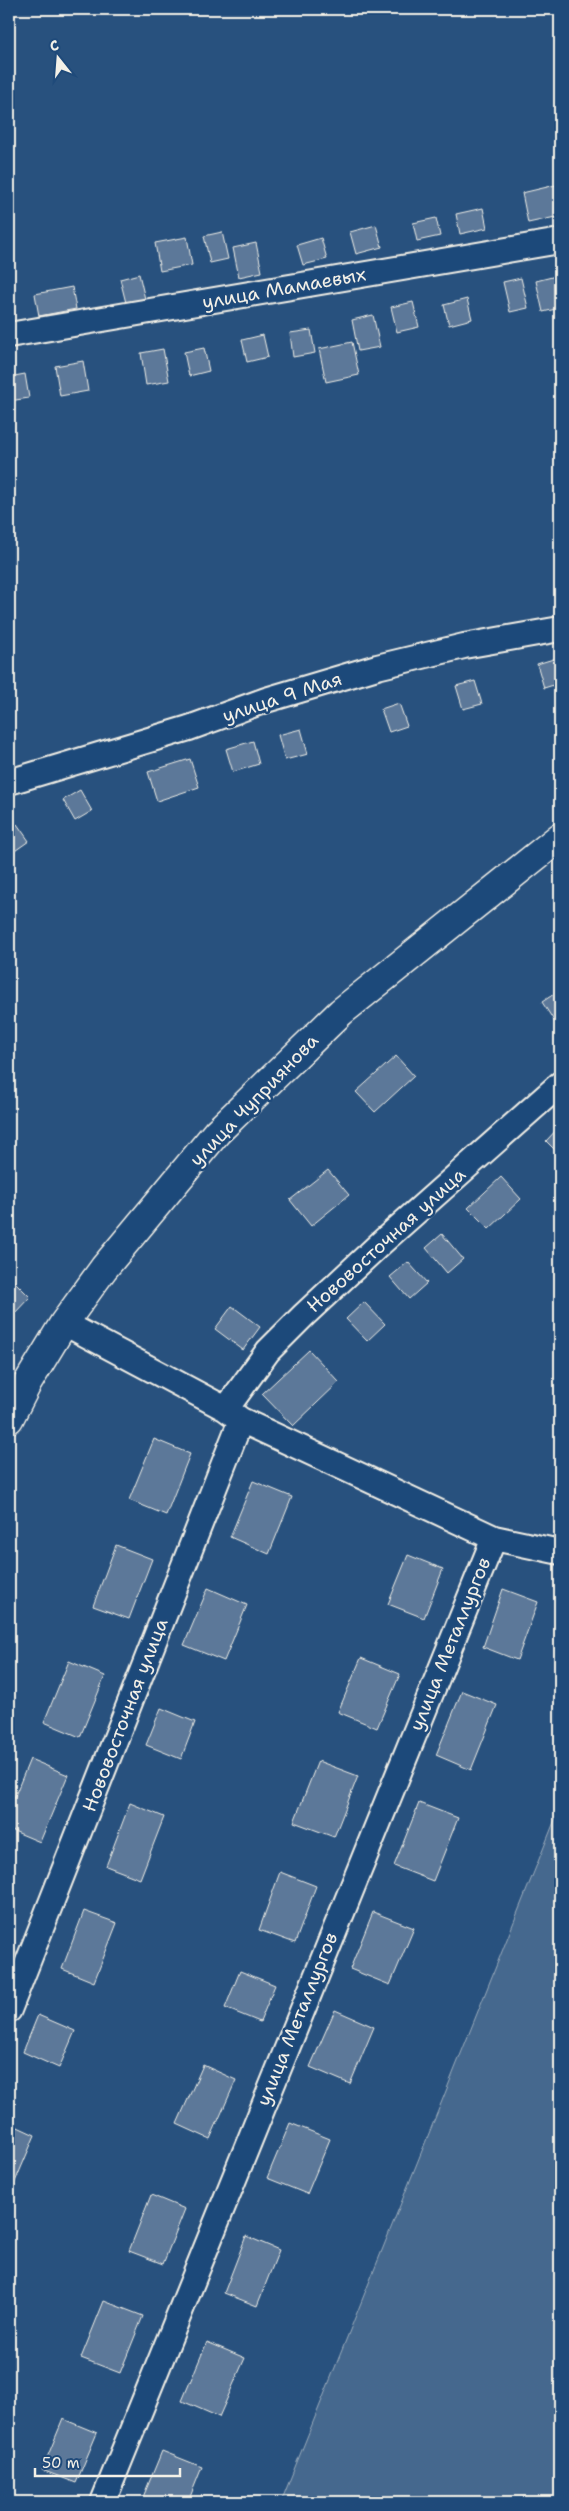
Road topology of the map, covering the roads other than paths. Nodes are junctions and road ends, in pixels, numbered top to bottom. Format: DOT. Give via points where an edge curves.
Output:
graph roads {
  1 [pos="560,241"];
  2 [pos="9,335"];
  3 [pos="560,629"];
  4 [pos="9,781"];
  5 [pos="560,837"];
  6 [pos="560,1084"];
  7 [pos="64,1323"];
  8 [pos="234,1414"];
  9 [pos="9,1419"];
  10 [pos="494,1538"];
  11 [pos="560,1552"];
  12 [pos="9,2010"];
  13 [pos="103,2502"];
  1 -- 2 [label="street, улица Мамаевых"];
  3 -- 4 [label="street, улица 9 Мая" via="464,646 369,669 266,700 189,728"];
  5 -- 7 [label="street, улица Чуприянова" via="342,1012 217,1132 104,1268"];
  6 -- 8 [label="street, Нововосточная улица" via="381,1243 268,1351"];
  7 -- 8 [label="street"];
  7 -- 9 [label="street, улица Чуприянова" via="26,1384"];
  8 -- 10 [label="street" via="361,1478"];
  8 -- 12 [label="street, Нововосточная улица"];
  10 -- 11 [label="street"];
  10 -- 13 [label="street, улица Металлургов"];
}
